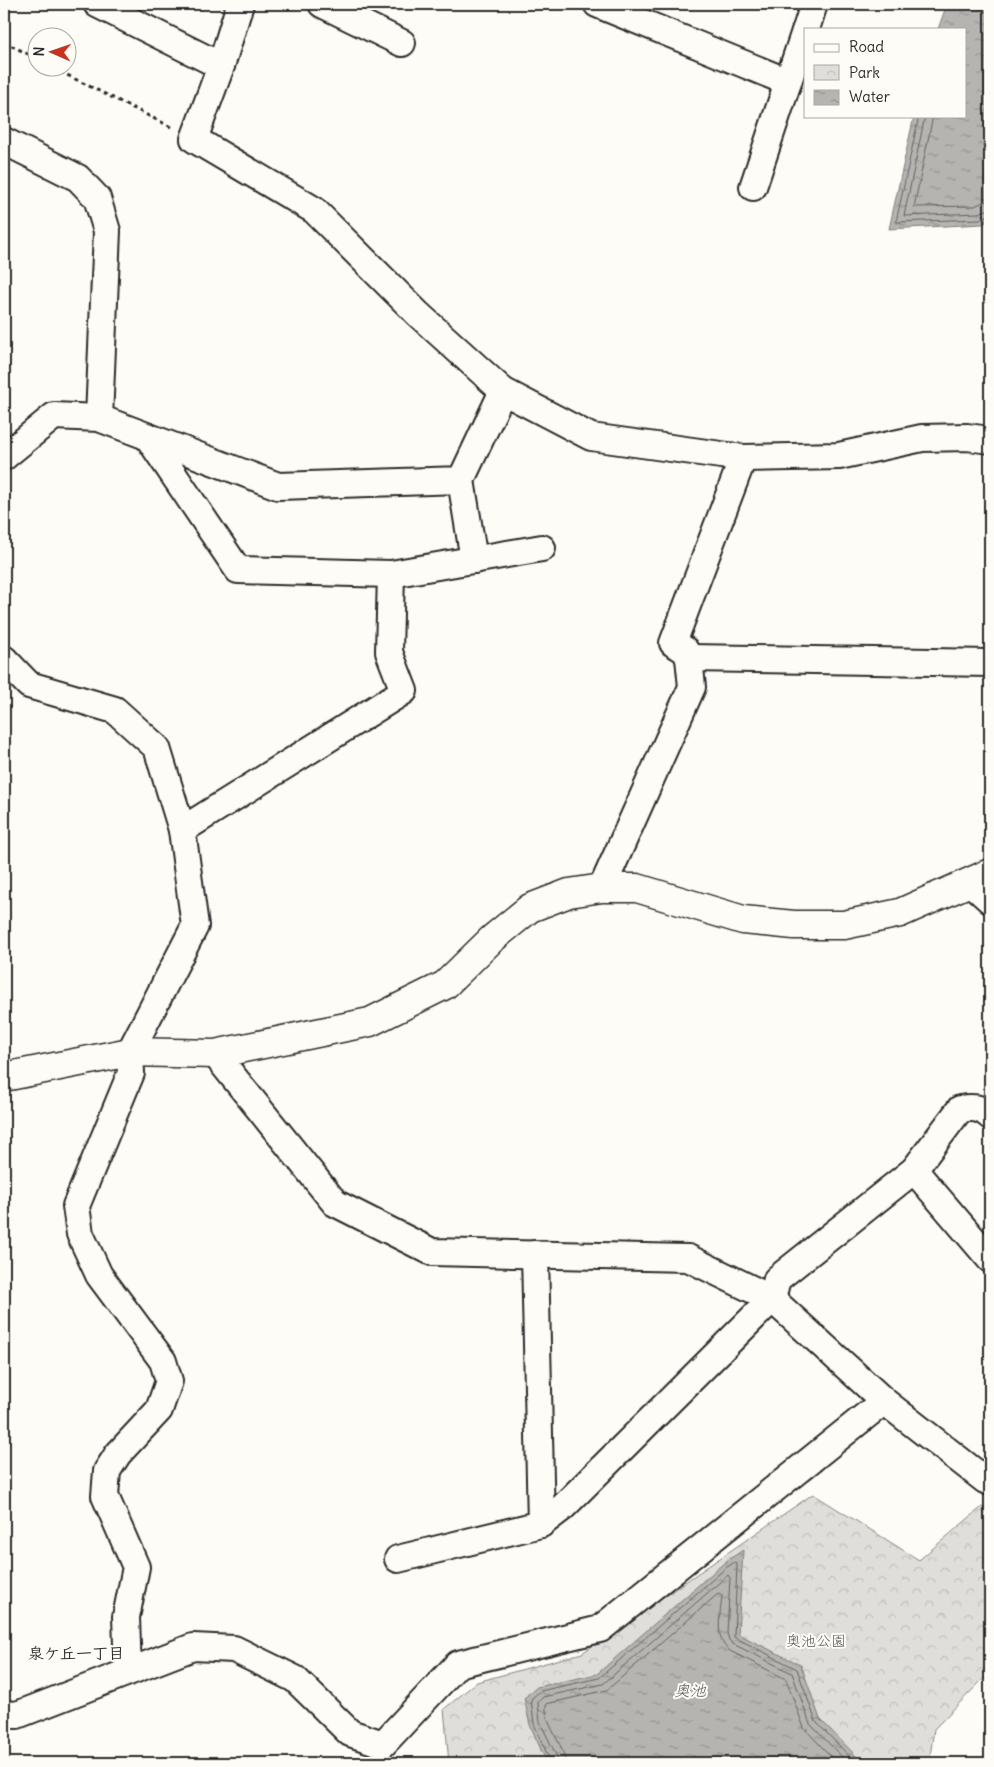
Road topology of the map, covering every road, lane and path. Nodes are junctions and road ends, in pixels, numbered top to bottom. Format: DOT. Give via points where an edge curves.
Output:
graph roads {
  1 [pos="97,4"];
  2 [pos="240,4"];
  3 [pos="322,4"];
  4 [pos="597,4"];
  5 [pos="814,4"];
  6 [pos="807,28"];
  7 [pos="804,36"];
  8 [pos="4,42"];
  9 [pos="402,43"];
  10 [pos="28,55"];
  11 [pos="221,66"];
  12 [pos="73,78"];
  13 [pos="788,82"];
  14 [pos="194,139"];
  15 [pos="4,141"];
  16 [pos="753,187"];
  17 [pos="503,391"];
  18 [pos="99,418"];
  19 [pos="148,437"];
  20 [pos="990,440"];
  21 [pos="4,457"];
  22 [pos="743,458"];
  23 [pos="461,480"];
  24 [pos="542,548"];
  25 [pos="474,560"];
  26 [pos="391,574"];
  27 [pos="689,658"];
  28 [pos="4,659"];
  29 [pos="990,663"];
  30 [pos="182,830"];
  31 [pos="980,878"];
  32 [pos="602,888"];
  33 [pos="990,900"];
  34 [pos="130,1052"];
  35 [pos="215,1054"];
  36 [pos="4,1077"];
  37 [pos="990,1116"];
  38 [pos="914,1170"];
  39 [pos="535,1254"];
  40 [pos="990,1259"];
  41 [pos="772,1299"];
  42 [pos="884,1401"];
  43 [pos="990,1482"];
  44 [pos="541,1524"];
  45 [pos="398,1559"];
  46 [pos="128,1671"];
  47 [pos="4,1714"];
  1 -- 11 [label="street"];
  2 -- 11 [label="street"];
  3 -- 9 [label="street"];
  4 -- 13 [label="street"];
  5 -- 6 [label="street"];
  7 -- 13 [label="street"];
  8 -- 10 [label="path"];
  11 -- 14 [label="street"];
  12 -- 14 [label="path"];
  13 -- 16 [label="street"];
  14 -- 17 [label="street" via="314,210 418,314"];
  15 -- 18 [label="street" via="78,178 97,198 107,231"];
  17 -- 22 [label="street" via="591,437"];
  17 -- 23 [label="street"];
  18 -- 19 [label="street"];
  18 -- 21 [label="street" via="54,416"];
  19 -- 23 [label="street" via="278,486"];
  19 -- 26 [label="street" via="238,570"];
  20 -- 22 [label="street" via="922,438 839,456"];
  22 -- 27 [label="street" via="672,643 685,650"];
  23 -- 25 [label="street"];
  24 -- 25 [label="street"];
  25 -- 26 [label="street"];
  26 -- 30 [label="street" via="389,652 404,691"];
  27 -- 29 [label="street"];
  27 -- 32 [label="street" via="692,687"];
  28 -- 30 [label="street" via="29,685 116,710 157,748"];
  30 -- 34 [label="street" via="195,926"];
  31 -- 32 [label="street" via="900,913 844,925 743,920 637,888"];
  31 -- 33 [label="street"];
  32 -- 35 [label="street" via="569,893 530,908 445,985 370,1022"];
  34 -- 35 [label="street"];
  34 -- 36 [label="street"];
  34 -- 46 [label="street" via="131,1073 76,1206 80,1234 99,1275 163,1362 169,1381 159,1410 118,1454 107,1471 105,1496 136,1567 126,1617"];
  35 -- 39 [label="street" via="335,1203 432,1252"];
  37 -- 38 [label="street" via="973,1107 960,1109"];
  38 -- 40 [label="street"];
  38 -- 41 [label="street" via="777,1279"];
  39 -- 41 [label="street" via="688,1258"];
  39 -- 44 [label="street"];
  41 -- 42 [label="street"];
  41 -- 44 [label="street" via="562,1508"];
  42 -- 43 [label="street"];
  42 -- 46 [label="street" via="600,1629 458,1664 383,1744 350,1733 295,1679 234,1649 193,1647"];
  44 -- 45 [label="street"];
  46 -- 47 [label="street" via="17,1715"];
}
